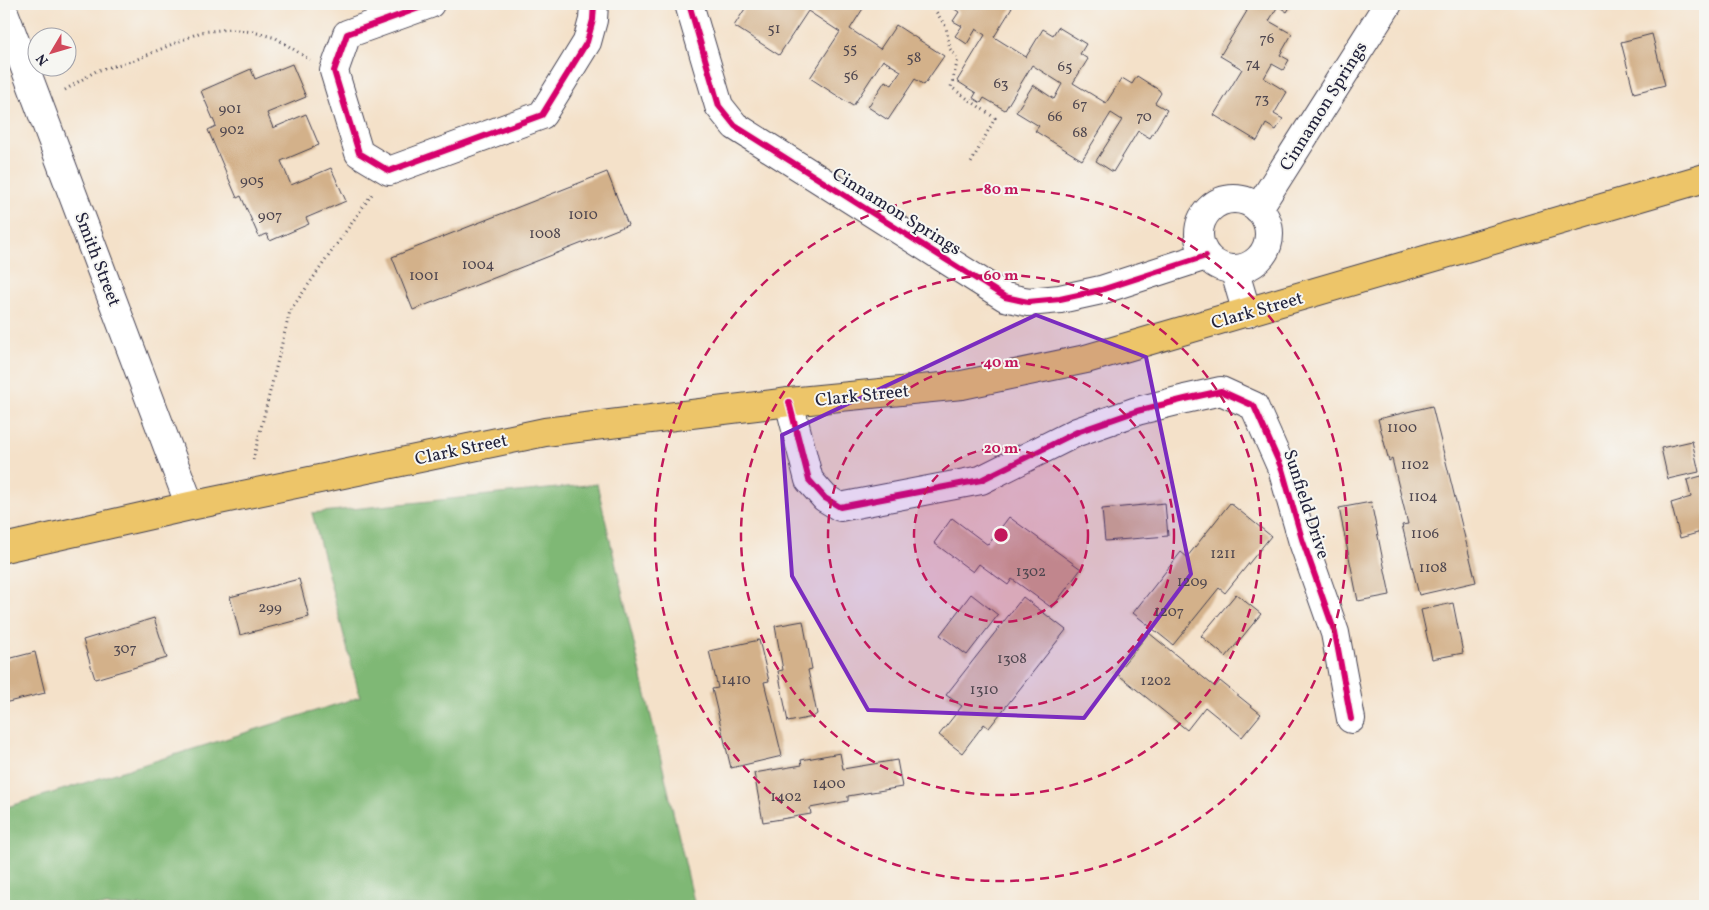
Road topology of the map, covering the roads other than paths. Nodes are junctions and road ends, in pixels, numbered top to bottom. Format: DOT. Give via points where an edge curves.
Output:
graph roads {
  1 [pos="430,4"];
  2 [pos="594,4"];
  3 [pos="689,4"];
  4 [pos="1388,4"];
  5 [pos="4,12"];
  6 [pos="1705,178"];
  7 [pos="1258,209"];
  8 [pos="1206,256"];
  9 [pos="1234,269"];
  10 [pos="1247,313"];
  11 [pos="789,402"];
  12 [pos="190,506"];
  13 [pos="4,548"];
  14 [pos="1351,719"];
  1 -- 2 [label="street" via="347,34 334,71 359,152 389,172 542,115 587,42 594,20"];
  3 -- 8 [label="street, Cinnamon Springs" via="719,106 735,126 1005,297 1028,302 1060,299 1134,280"];
  4 -- 7 [label="street, Cinnamon Springs"];
  5 -- 12 [label="street, Smith Street"];
  6 -- 10 [label="main road, Clark Street"];
  7 -- 8 [label="street" via="1239,199 1219,202 1210,208 1199,226 1198,237"];
  7 -- 9 [label="street" via="1268,227 1267,247 1254,263"];
  8 -- 9 [label="street" via="1214,264"];
  9 -- 10 [label="street"];
  10 -- 11 [label="main road, Clark Street" via="1086,359 962,385"];
  11 -- 12 [label="main road, Clark Street" via="545,432"];
  11 -- 14 [label="street, Sunfield Drive" via="809,480 825,498 840,507 981,480 1077,432 1137,411 1185,399 1221,391 1254,406 1282,469 1335,633"];
  12 -- 13 [label="main road, Clark Street"];
}
